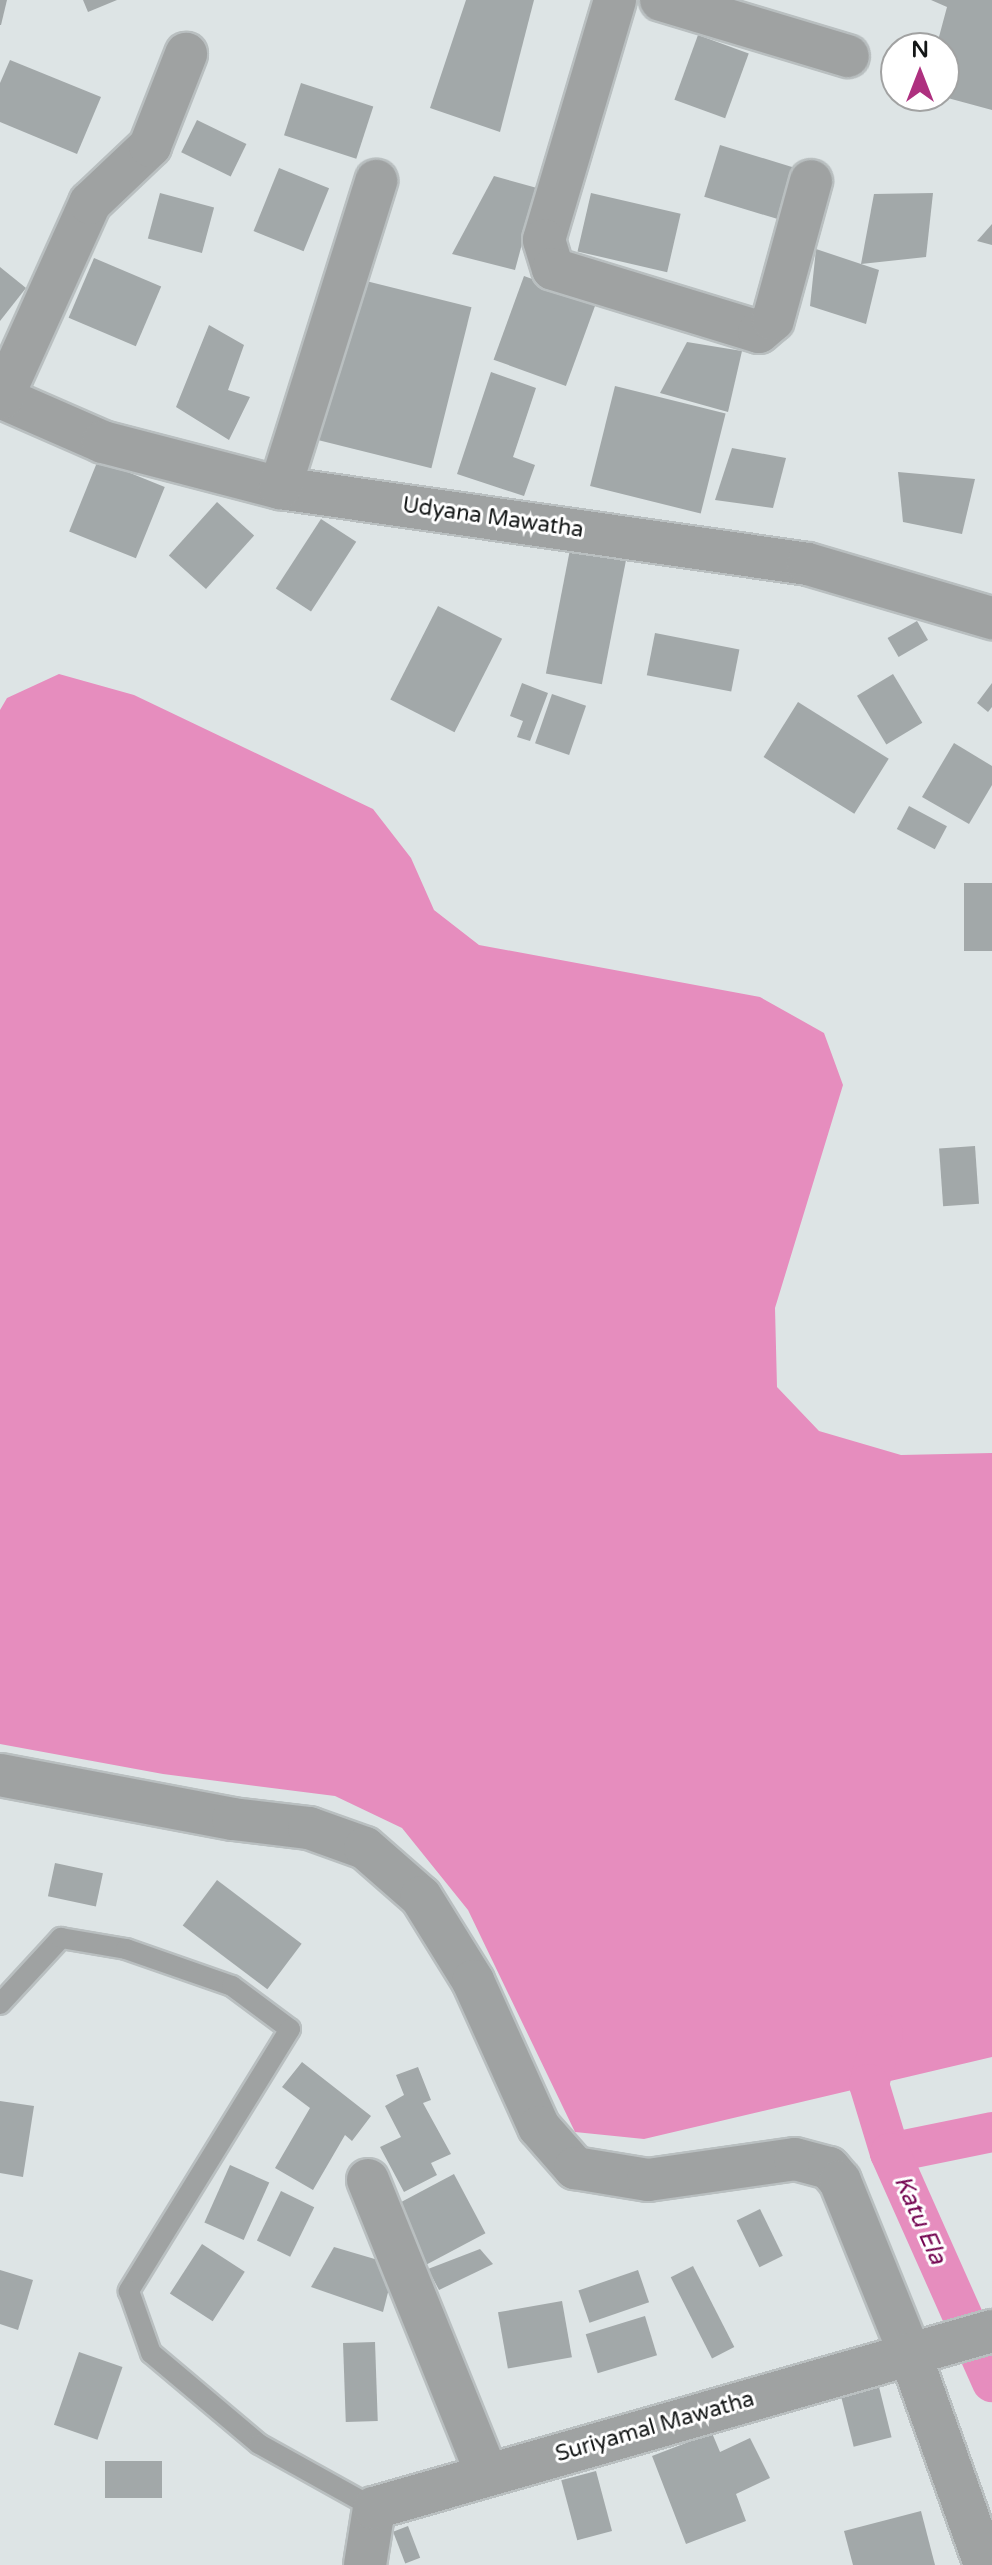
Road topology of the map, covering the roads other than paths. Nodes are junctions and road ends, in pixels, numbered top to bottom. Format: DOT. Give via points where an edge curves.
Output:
graph roads {
  1 [pos="615,0"];
  2 [pos="661,0"];
  3 [pos="186,54"];
  4 [pos="848,56"];
  5 [pos="376,181"];
  6 [pos="811,181"];
  7 [pos="1,397"];
  8 [pos="280,488"];
  9 [pos="992,618"];
  10 [pos="0,1775"];
  11 [pos="0,2004"];
  12 [pos="368,2180"];
  13 [pos="992,2331"];
  14 [pos="916,2351"];
  15 [pos="487,2475"];
  16 [pos="374,2508"];
  17 [pos="365,2565"];
  18 [pos="985,2565"];
  1 -- 6 [label="street" via="544,240 553,269 759,332 773,320"];
  2 -- 4 [label="street"];
  3 -- 7 [label="street" via="150,146 90,203"];
  5 -- 8 [label="street"];
  7 -- 8 [label="street, Udyana Mawatha" via="103,442"];
  8 -- 9 [label="street, Udyana Mawatha" via="808,564"];
  10 -- 14 [label="street" via="309,1828 365,1848 428,1909 473,1981 539,2127 557,2152 575,2168 648,2180 795,2159 829,2168 840,2181"];
  11 -- 16 [label="lane" via="61,1938 126,1949 232,1986 290,2029 129,2291 151,2353 259,2444"];
  12 -- 15 [label="street"];
  13 -- 14 [label="street, Suriyamal Mawatha"];
  14 -- 15 [label="street, Suriyamal Mawatha"];
  14 -- 18 [label="street"];
  15 -- 16 [label="street, Suriyamal Mawatha"];
  16 -- 17 [label="street"];
}
